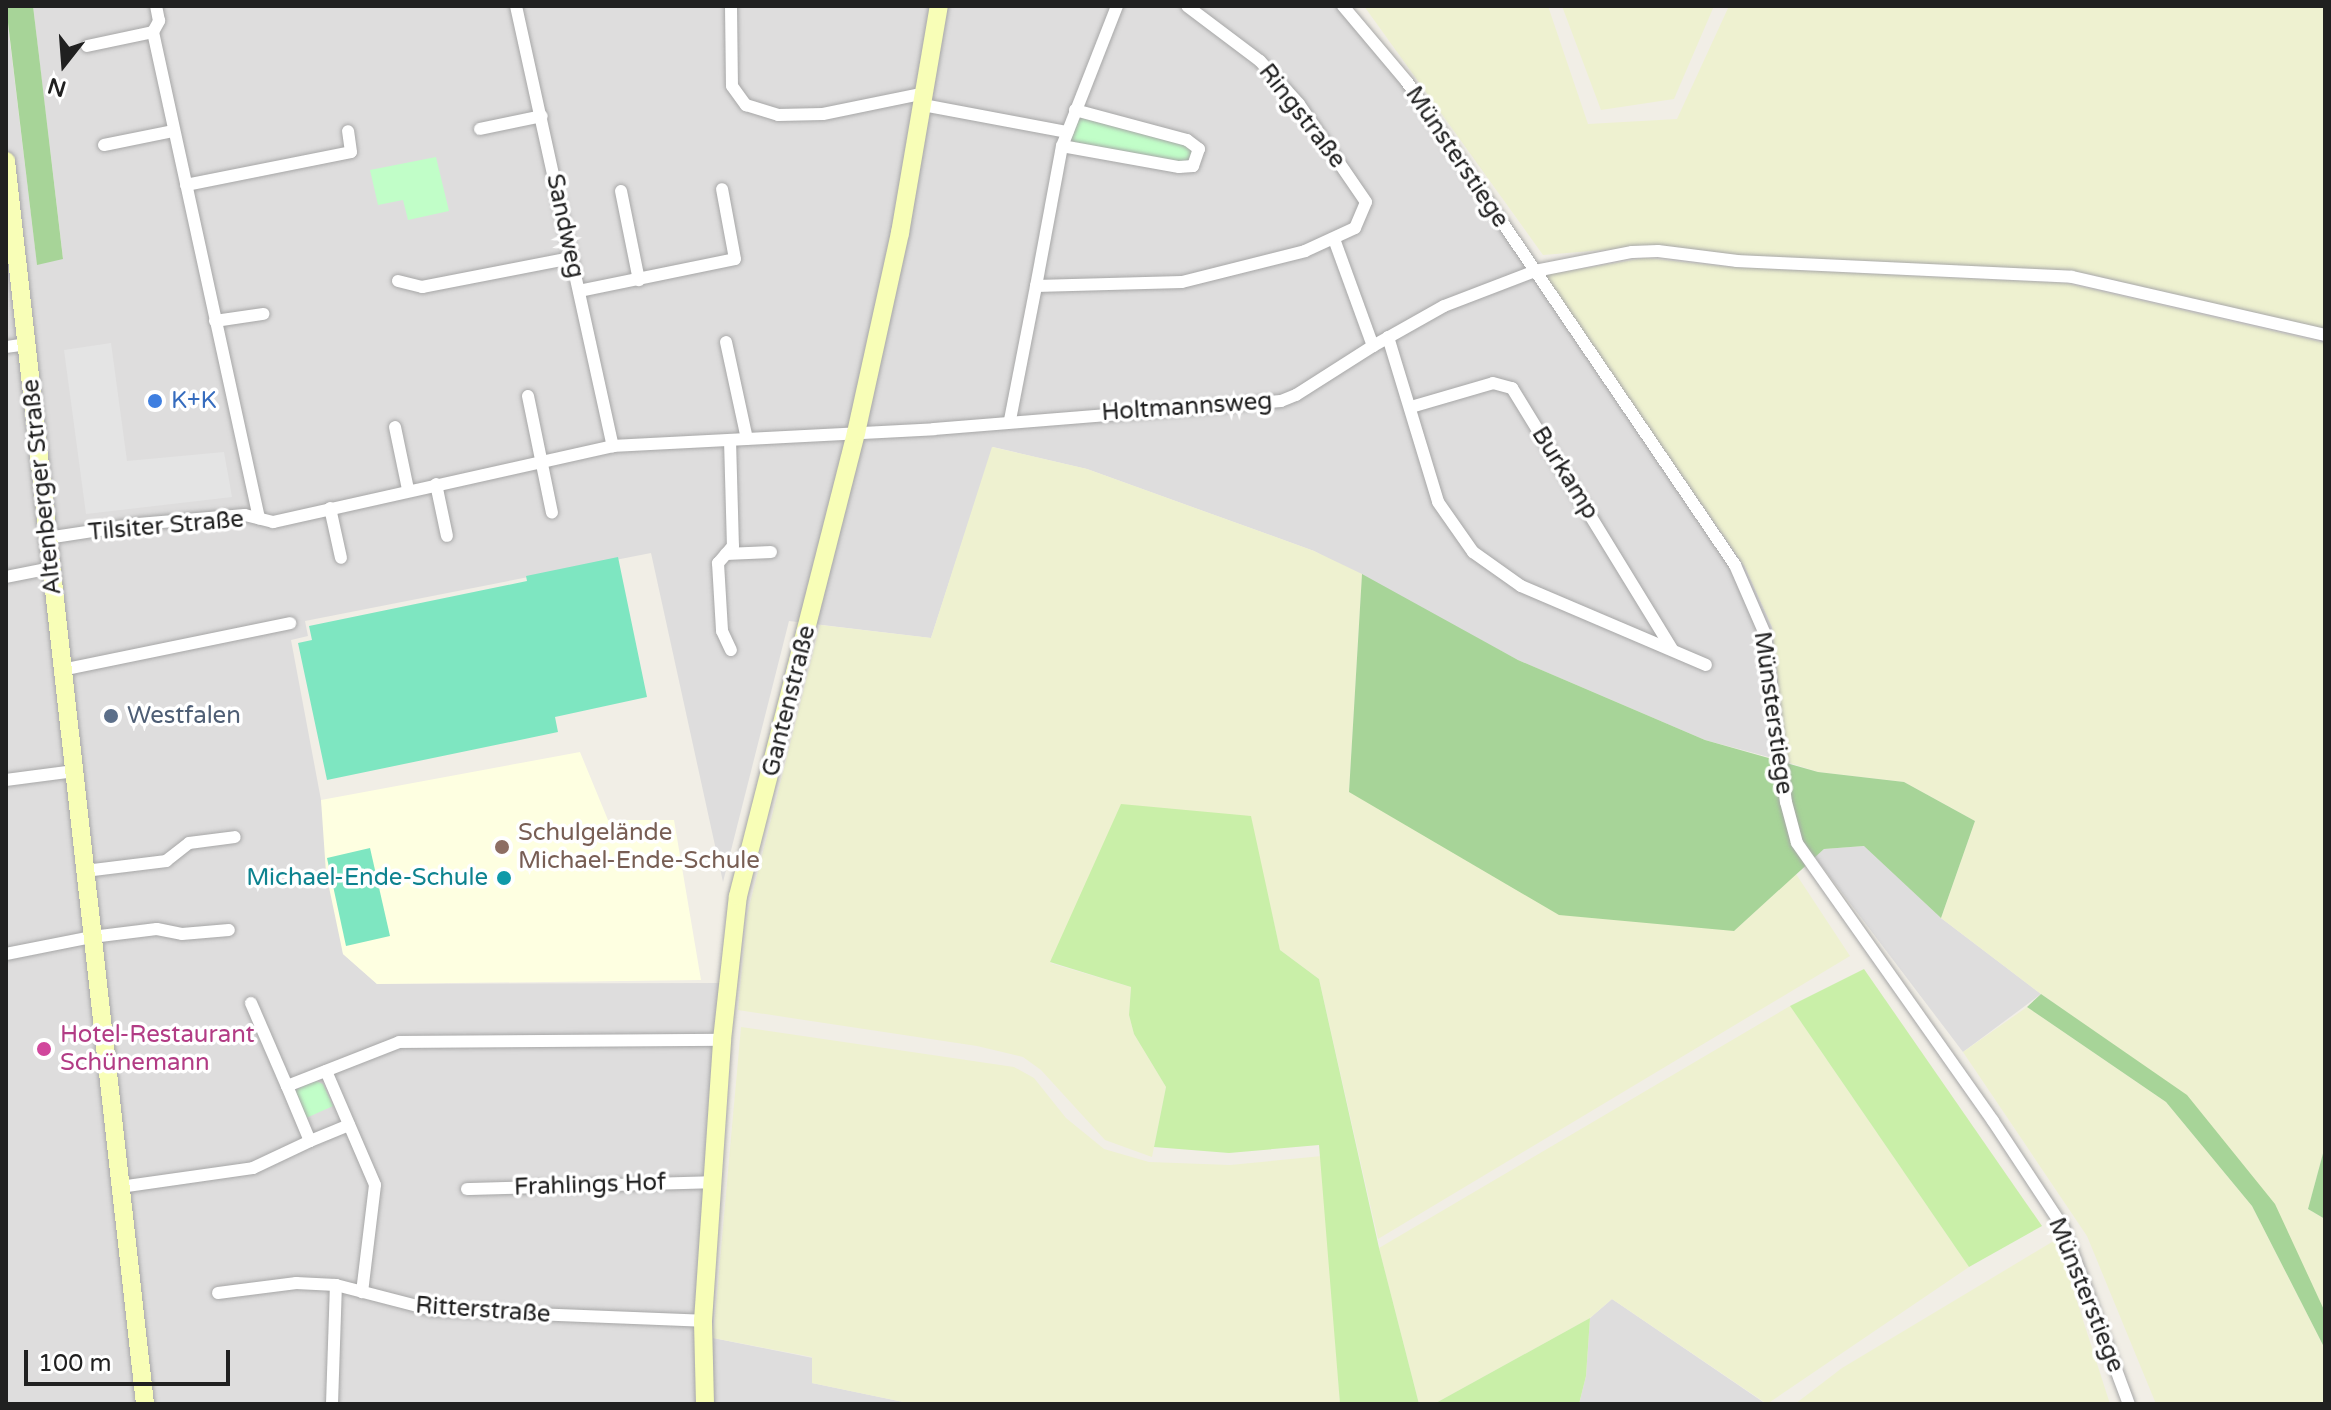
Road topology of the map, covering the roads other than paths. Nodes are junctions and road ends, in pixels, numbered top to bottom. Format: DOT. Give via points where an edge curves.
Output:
graph roads {
  1 [pos="156,6"];
  2 [pos="516,6"];
  3 [pos="731,6"];
  4 [pos="939,6"];
  5 [pos="1117,6"];
  6 [pos="1187,6"];
  7 [pos="1343,6"];
  8 [pos="153,32"];
  9 [pos="87,46"];
  10 [pos="924,99"];
  11 [pos="1075,110"];
  12 [pos="542,116"];
  13 [pos="480,129"];
  14 [pos="173,131"];
  15 [pos="348,131"];
  16 [pos="1067,132"];
  17 [pos="104,145"];
  18 [pos="1062,146"];
  19 [pos="6,161"];
  20 [pos="186,185"];
  21 [pos="722,189"];
  22 [pos="621,191"];
  23 [pos="1334,239"];
  24 [pos="571,258"];
  25 [pos="1535,271"];
  26 [pos="639,280"];
  27 [pos="398,281"];
  28 [pos="1036,286"];
  29 [pos="579,291"];
  30 [pos="263,314"];
  31 [pos="215,321"];
  32 [pos="2325,335"];
  33 [pos="1388,337"];
  34 [pos="726,342"];
  35 [pos="27,344"];
  36 [pos="1373,346"];
  37 [pos="6,347"];
  38 [pos="528,396"];
  39 [pos="1411,407"];
  40 [pos="1010,420"];
  41 [pos="395,427"];
  42 [pos="856,433"];
  43 [pos="747,439"];
  44 [pos="730,440"];
  45 [pos="613,446"];
  46 [pos="542,461"];
  47 [pos="436,484"];
  48 [pos="408,489"];
  49 [pos="330,508"];
  50 [pos="552,513"];
  51 [pos="259,519"];
  52 [pos="447,536"];
  53 [pos="47,538"];
  54 [pos="771,552"];
  55 [pos="726,554"];
  56 [pos="341,558"];
  57 [pos="51,568"];
  58 [pos="6,577"];
  59 [pos="290,623"];
  60 [pos="1672,649"];
  61 [pos="731,650"];
  62 [pos="1706,665"];
  63 [pos="62,670"];
  64 [pos="74,771"];
  65 [pos="6,780"];
  66 [pos="235,837"];
  67 [pos="85,871"];
  68 [pos="229,930"];
  69 [pos="92,937"];
  70 [pos="6,954"];
  71 [pos="251,1003"];
  72 [pos="722,1040"];
  73 [pos="326,1071"];
  74 [pos="287,1086"];
  75 [pos="349,1125"];
  76 [pos="310,1141"];
  77 [pos="713,1182"];
  78 [pos="120,1187"];
  79 [pos="467,1189"];
  80 [pos="336,1285"];
  81 [pos="362,1292"];
  82 [pos="218,1293"];
  83 [pos="703,1321"];
  84 [pos="145,1404"];
  85 [pos="332,1404"];
  86 [pos="705,1404"];
  87 [pos="2129,1404"];
  1 -- 8 [label="street" via="159,21"];
  2 -- 12 [label="street, Sandweg"];
  3 -- 10 [label="street" via="732,86 746,105 778,115 823,114"];
  4 -- 10 [label="street, Gantenstraße"];
  5 -- 11 [label="street"];
  6 -- 23 [label="street, Ringstraße" via="1260,61 1299,104 1366,202 1355,228"];
  7 -- 25 [label="street, Münsterstiege" via="1407,82"];
  8 -- 9 [label="street"];
  8 -- 14 [label="street"];
  10 -- 16 [label="street"];
  10 -- 42 [label="street, Gantenstraße"];
  11 -- 16 [label="street"];
  11 -- 18 [label="street" via="1187,140 1199,149 1193,166"];
  12 -- 13 [label="street"];
  12 -- 24 [label="street, Sandweg"];
  14 -- 17 [label="street"];
  14 -- 20 [label="street"];
  15 -- 20 [label="street" via="351,152"];
  16 -- 18 [label="street"];
  18 -- 28 [label="street"];
  19 -- 35 [label="street, Altenberger Straße"];
  20 -- 31 [label="street"];
  21 -- 26 [label="street" via="735,259"];
  22 -- 26 [label="street"];
  23 -- 28 [label="street, Ringstraße" via="1182,282"];
  23 -- 36 [label="street"];
  24 -- 27 [label="street" via="422,287"];
  24 -- 29 [label="street, Sandweg"];
  25 -- 32 [label="street, Holtmannsweg" via="1603,255 1658,251 1737,261 2072,277"];
  25 -- 33 [label="street, Holtmannsweg" via="1444,306"];
  25 -- 87 [label="street, Münsterstiege" via="1735,565 1765,634 1786,802 1797,843 2063,1227"];
  26 -- 29 [label="street"];
  28 -- 40 [label="street"];
  29 -- 45 [label="street, Sandweg"];
  30 -- 31 [label="street"];
  31 -- 51 [label="street"];
  33 -- 36 [label="street, Holtmannsweg"];
  33 -- 39 [label="street"];
  34 -- 43 [label="street"];
  35 -- 37 [label="street"];
  35 -- 53 [label="street, Altenberger Straße"];
  36 -- 40 [label="street, Holtmannsweg" via="1281,401"];
  38 -- 46 [label="street"];
  39 -- 60 [label="street" via="1438,502 1473,552 1521,586"];
  39 -- 60 [label="street, Burkamp" via="1493,383 1512,388"];
  40 -- 42 [label="street, Holtmannsweg"];
  41 -- 48 [label="street"];
  42 -- 43 [label="street, Tilsiter Straße"];
  42 -- 72 [label="street, Gantenstraße" via="738,896"];
  43 -- 44 [label="street, Tilsiter Straße"];
  44 -- 45 [label="street, Tilsiter Straße"];
  44 -- 55 [label="street" via="733,546"];
  45 -- 46 [label="street, Tilsiter Straße"];
  46 -- 47 [label="street, Tilsiter Straße"];
  46 -- 50 [label="street"];
  47 -- 48 [label="street, Tilsiter Straße"];
  47 -- 52 [label="street"];
  48 -- 49 [label="street, Tilsiter Straße"];
  49 -- 51 [label="street, Tilsiter Straße" via="273,522"];
  49 -- 56 [label="street"];
  51 -- 53 [label="street, Tilsiter Straße" via="245,515 151,523"];
  53 -- 57 [label="street, Altenberger Straße"];
  54 -- 55 [label="street"];
  55 -- 61 [label="street" via="718,563 722,631"];
  57 -- 58 [label="street"];
  57 -- 63 [label="street, Altenberger Straße"];
  59 -- 63 [label="street"];
  60 -- 62 [label="street"];
  63 -- 64 [label="street, Altenberger Straße"];
  64 -- 65 [label="street"];
  64 -- 67 [label="street, Altenberger Straße"];
  66 -- 67 [label="street" via="189,843 166,861"];
  67 -- 69 [label="street, Altenberger Straße"];
  68 -- 69 [label="street" via="182,934 157,929"];
  69 -- 70 [label="street"];
  69 -- 78 [label="street, Altenberger Straße"];
  71 -- 74 [label="street"];
  72 -- 73 [label="street" via="416,1042 385,1045"];
  72 -- 77 [label="street, Gantenstraße"];
  73 -- 74 [label="street"];
  73 -- 75 [label="street"];
  74 -- 76 [label="street"];
  75 -- 76 [label="street"];
  75 -- 81 [label="street" via="375,1185"];
  76 -- 78 [label="street" via="253,1168"];
  77 -- 79 [label="street, Frahlings Hof"];
  77 -- 83 [label="street, Gantenstraße"];
  78 -- 84 [label="street, Altenberger Straße"];
  80 -- 81 [label="street, Ritterstraße"];
  80 -- 82 [label="street, Ritterstraße" via="296,1283"];
  80 -- 85 [label="street"];
  81 -- 83 [label="street, Ritterstraße" via="433,1310"];
  83 -- 86 [label="street, Gantenstraße"];
}
